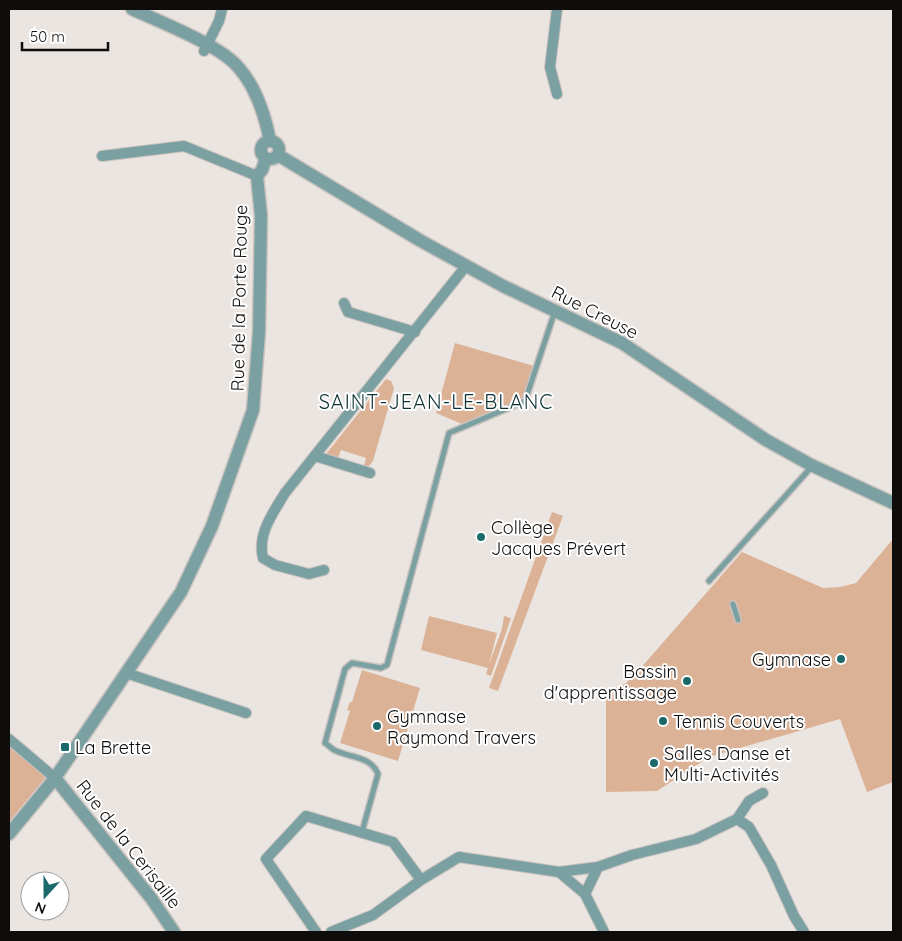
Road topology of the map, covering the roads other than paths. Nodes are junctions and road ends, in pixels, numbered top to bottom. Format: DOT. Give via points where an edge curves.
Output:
graph roads {
  1 [pos="132,9"];
  2 [pos="222,9"];
  3 [pos="557,9"];
  4 [pos="206,48"];
  5 [pos="557,94"];
  6 [pos="102,156"];
  7 [pos="272,157"];
  8 [pos="257,176"];
  9 [pos="466,266"];
  10 [pos="344,303"];
  11 [pos="556,310"];
  12 [pos="415,332"];
  13 [pos="315,456"];
  14 [pos="811,465"];
  15 [pos="370,473"];
  16 [pos="893,503"];
  17 [pos="324,570"];
  18 [pos="709,581"];
  19 [pos="733,604"];
  20 [pos="738,620"];
  21 [pos="126,673"];
  22 [pos="246,713"];
  23 [pos="9,738"];
  24 [pos="55,778"];
  25 [pos="763,793"];
  26 [pos="737,819"];
  27 [pos="362,833"];
  28 [pos="9,834"];
  29 [pos="598,867"];
  30 [pos="559,872"];
  31 [pos="421,880"];
  32 [pos="585,894"];
  33 [pos="174,932"];
  34 [pos="316,932"];
  35 [pos="331,932"];
  36 [pos="604,932"];
  37 [pos="804,932"];
  1 -- 4 [label="street"];
  2 -- 4 [label="street"];
  3 -- 5 [label="street" via="550,67"];
  4 -- 7 [label="street" via="226,56 249,81 266,120 270,141 264,144 262,154"];
  6 -- 8 [label="street" via="184,146"];
  7 -- 8 [label="street"];
  7 -- 9 [label="street, Rue Creuse"];
  8 -- 21 [label="street, Rue de la Porte Rouge" via="261,212 259,332 253,410 212,526 181,592"];
  9 -- 11 [label="street, Rue Creuse"];
  9 -- 12 [label="street"];
  10 -- 12 [label="street" via="348,312"];
  11 -- 14 [label="street, Rue Creuse" via="622,343 766,440"];
  11 -- 27 [label="lane" via="525,401 450,433 387,665 381,668 352,663 345,669 325,743 334,750 368,762 378,774"];
  12 -- 13 [label="street"];
  13 -- 15 [label="street"];
  13 -- 17 [label="street" via="266,523 260,548 263,558 275,565 309,574"];
  14 -- 16 [label="street, Rue Creuse"];
  14 -- 18 [label="lane"];
  19 -- 20 [label="lane"];
  21 -- 22 [label="street"];
  21 -- 24 [label="street, Rue de la Porte Rouge"];
  23 -- 24 [label="street"];
  24 -- 28 [label="street, Rue de la Porte Rouge"];
  24 -- 33 [label="street, Rue de la Cerisaille" via="151,898"];
  25 -- 26 [label="street" via="749,801"];
  26 -- 29 [label="street" via="696,839"];
  26 -- 37 [label="street" via="749,827 771,864"];
  27 -- 31 [label="street" via="393,842"];
  27 -- 34 [label="street" via="306,816 266,859"];
  29 -- 30 [label="street"];
  29 -- 32 [label="street"];
  30 -- 31 [label="street" via="459,857"];
  30 -- 32 [label="street"];
  31 -- 35 [label="street" via="373,915"];
  32 -- 36 [label="street"];
}
